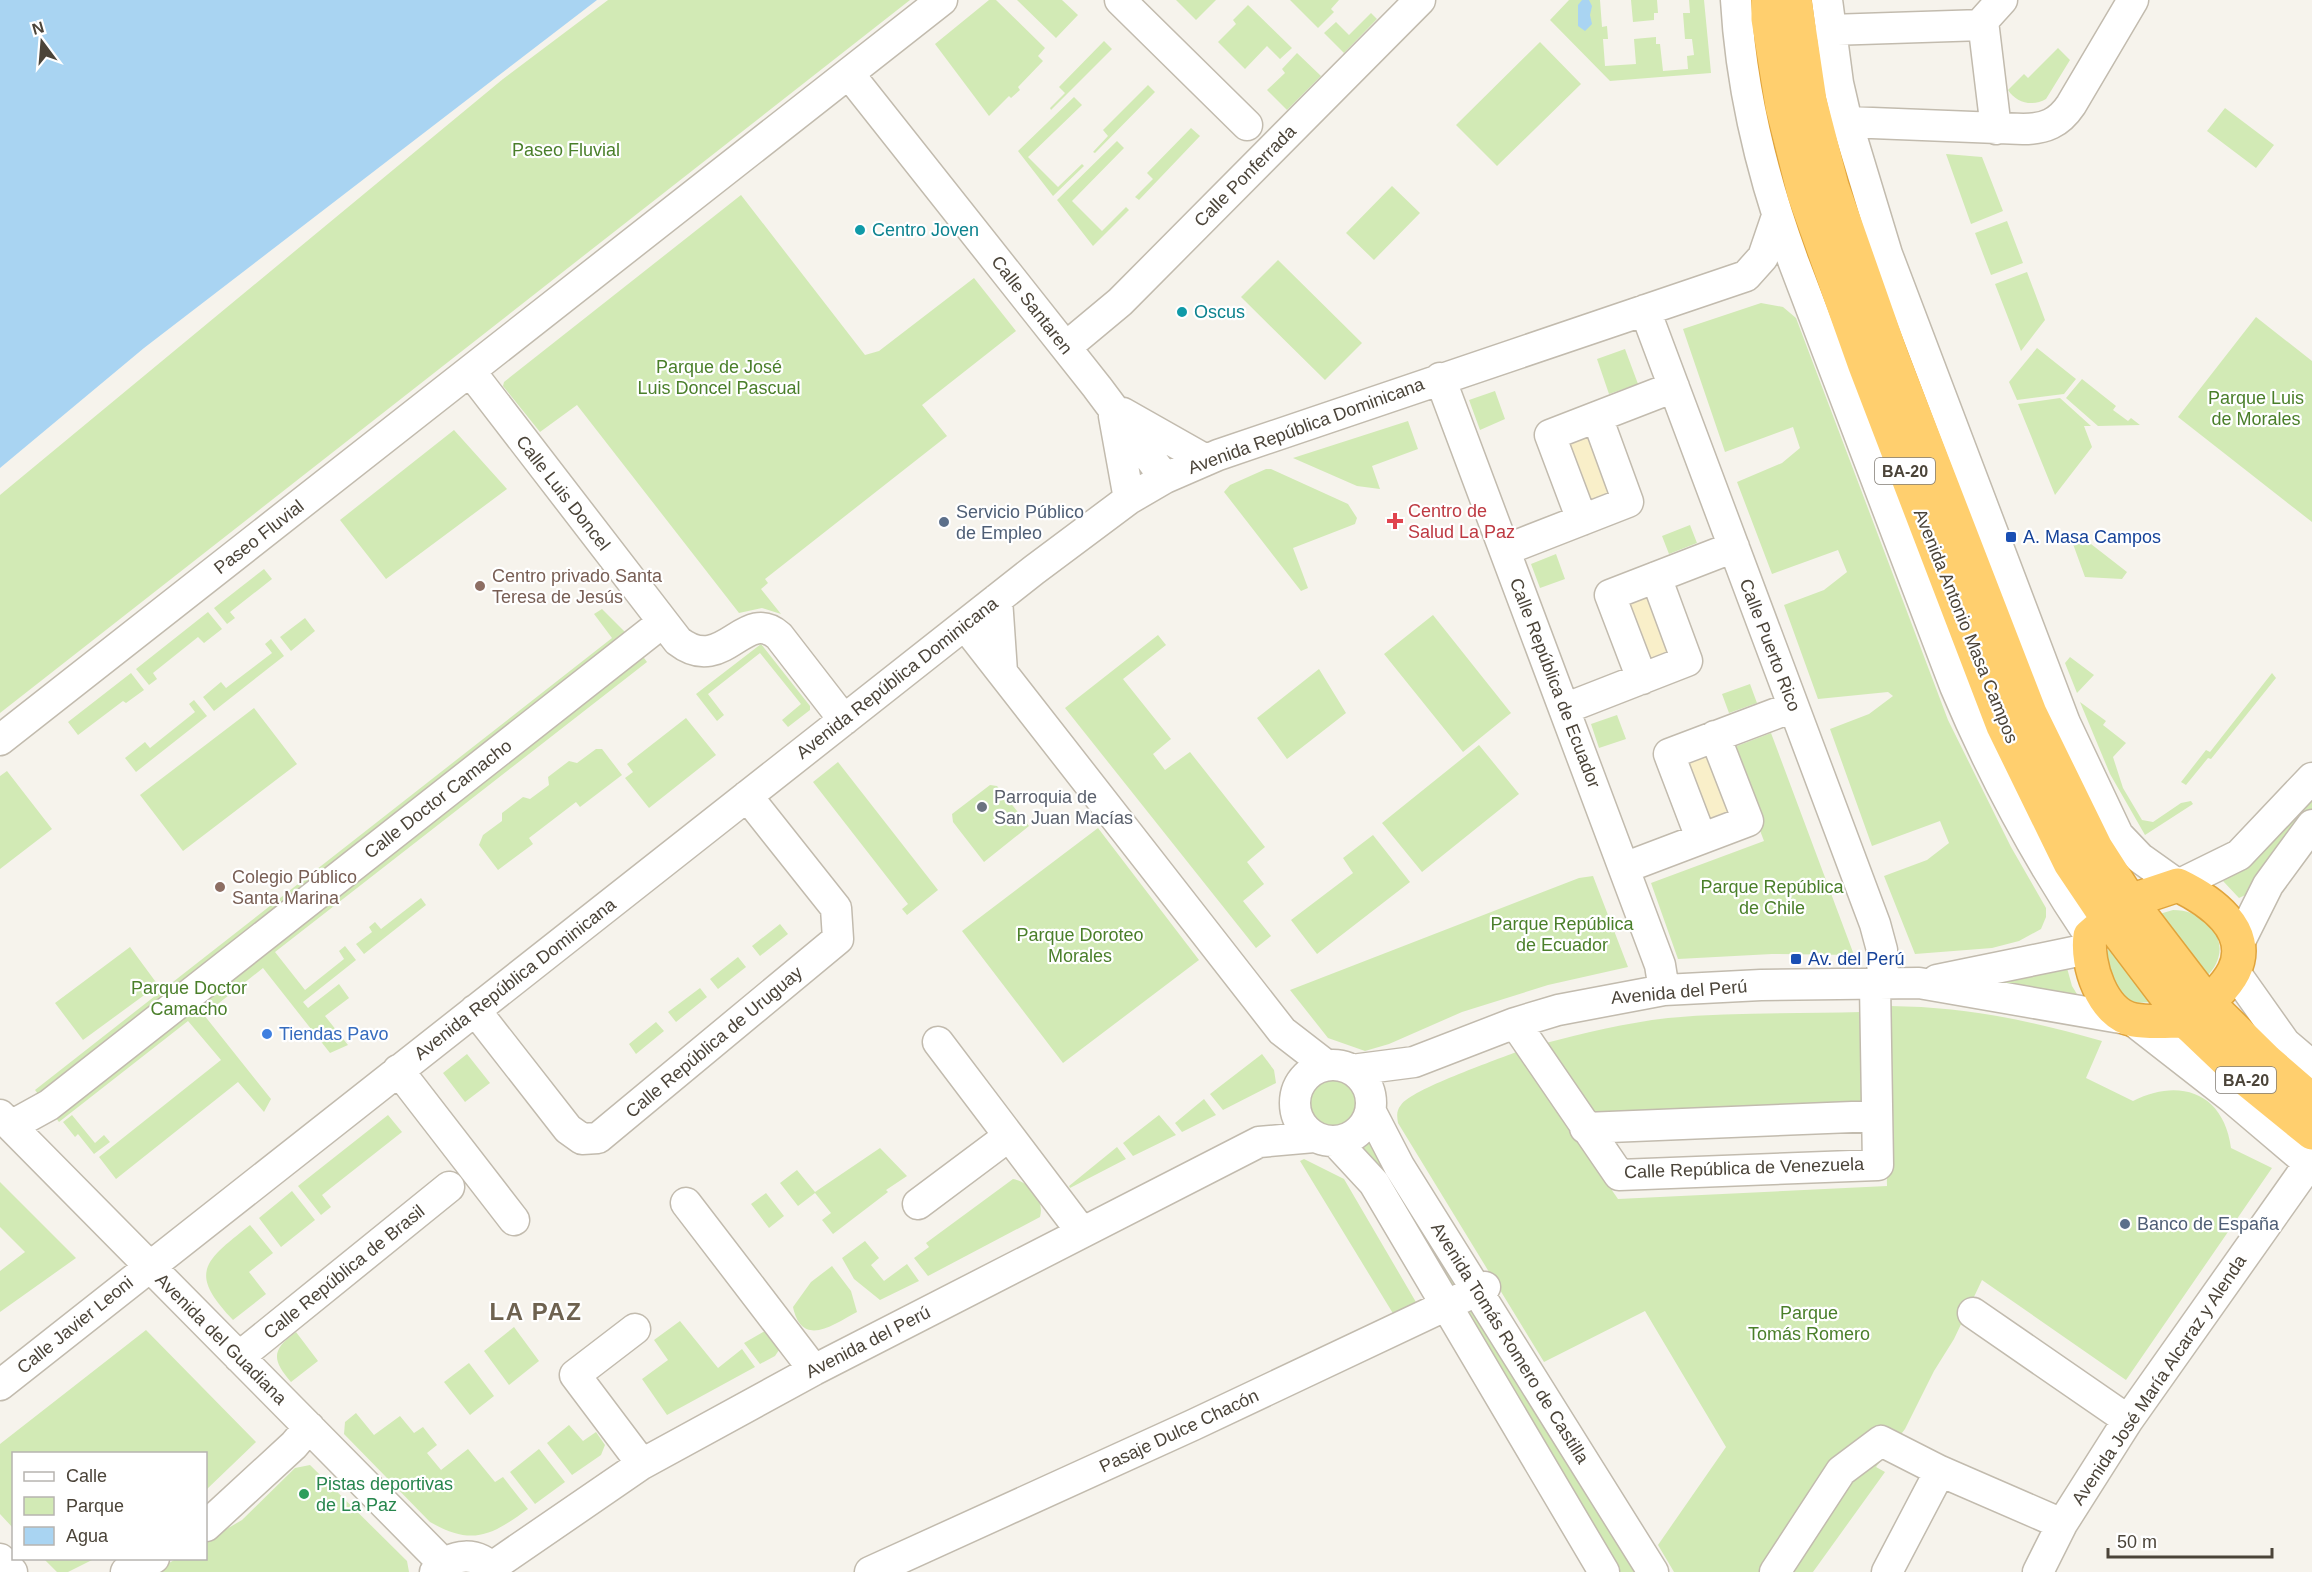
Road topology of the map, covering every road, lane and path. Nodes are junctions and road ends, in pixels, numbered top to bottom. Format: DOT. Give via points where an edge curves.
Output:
graph roads {
  1 [pos="942,0"];
  2 [pos="1120,0"];
  3 [pos="1736,0"];
  4 [pos="1768,0"];
  5 [pos="1795,0"];
  6 [pos="1827,0"];
  7 [pos="2002,0"];
  8 [pos="2133,0"];
  9 [pos="1404,5"];
  10 [pos="1983,25"];
  11 [pos="1830,30"];
  12 [pos="849,74"];
  13 [pos="1847,122"];
  14 [pos="1247,125"];
  15 [pos="1996,129"];
  16 [pos="1778,216"];
  17 [pos="1746,276"];
  18 [pos="1806,293"];
  19 [pos="1645,310"];
  20 [pos="1066,347"];
  21 [pos="470,371"];
  22 [pos="1440,378"];
  23 [pos="1674,387"];
  24 [pos="1112,407"];
  25 [pos="1597,417"];
  26 [pos="1206,460"];
  27 [pos="1165,477"];
  28 [pos="1129,499"];
  29 [pos="1582,520"];
  30 [pos="1734,548"];
  31 [pos="1504,550"];
  32 [pos="1656,577"];
  33 [pos="997,599"];
  34 [pos="663,622"];
  35 [pos="965,625"];
  36 [pos="1002,672"];
  37 [pos="1642,678"];
  38 [pos="1793,707"];
  39 [pos="1564,709"];
  40 [pos="844,720"];
  41 [pos="1715,736"];
  42 [pos="0,740"];
  43 [pos="2312,778"];
  44 [pos="747,796"];
  45 [pos="2312,825"];
  46 [pos="1701,838"];
  47 [pos="1624,868"];
  48 [pos="2173,880"];
  49 [pos="2106,917"];
  50 [pos="2236,958"];
  51 [pos="1920,983"];
  52 [pos="1879,984"];
  53 [pos="1664,990"];
  54 [pos="475,1010"];
  55 [pos="2132,1020"];
  56 [pos="2199,1021"];
  57 [pos="1515,1023"];
  58 [pos="1282,1031"];
  59 [pos="2158,1040"];
  60 [pos="938,1042"];
  61 [pos="1414,1062"];
  62 [pos="2312,1066"];
  63 [pos="1339,1068"];
  64 [pos="398,1070"];
  65 [pos="1297,1092"];
  66 [pos="2312,1100"];
  67 [pos="1372,1106"];
  68 [pos="1877,1116"];
  69 [pos="6,1121"];
  70 [pos="1585,1128"];
  71 [pos="1009,1136"];
  72 [pos="1325,1139"];
  73 [pos="1259,1142"];
  74 [pos="2311,1154"];
  75 [pos="449,1187"];
  76 [pos="686,1203"];
  77 [pos="918,1204"];
  78 [pos="514,1220"];
  79 [pos="1081,1231"];
  80 [pos="149,1266"];
  81 [pos="1481,1289"];
  82 [pos="1447,1305"];
  83 [pos="1973,1313"];
  84 [pos="635,1329"];
  85 [pos="239,1357"];
  86 [pos="814,1370"];
  87 [pos="0,1385"];
  88 [pos="2128,1420"];
  89 [pos="309,1427"];
  90 [pos="642,1464"];
  91 [pos="1940,1471"];
  92 [pos="2062,1524"];
  93 [pos="207,1526"];
  94 [pos="0,1559"];
  95 [pos="150,1560"];
  96 [pos="439,1568"];
  97 [pos="494,1570"];
  98 [pos="12,1572"];
  99 [pos="126,1572"];
  100 [pos="870,1572"];
  101 [pos="1604,1572"];
  102 [pos="1653,1572"];
  103 [pos="1775,1572"];
  104 [pos="1887,1572"];
  105 [pos="2038,1572"];
  1 -- 12 [label="street, Paseo Fluvial"];
  2 -- 14 [label="street"];
  3 -- 16 [label="street, Avenida Antonio Masa Campos" via="1742,64"];
  4 -- 49 [label="highway, Avenida Antonio Masa Campos / BA-20" via="1782,106 1804,194 1864,363 2003,726 2070,863"];
  5 -- 49 [label="highway, Avenida Antonio Masa Campos / BA-20" via="1810,101 1832,186 2030,713 2096,848"];
  6 -- 11 [label="street"];
  7 -- 10 [label="street"];
  8 -- 15 [label="street" via="2063,117 2038,129"];
  9 -- 20 [label="street, Calle Ponferrada" via="1120,302"];
  10 -- 11 [label="street"];
  10 -- 15 [label="street"];
  11 -- 13 [label="street"];
  12 -- 20 [label="street, Calle Santaren"];
  12 -- 21 [label="street, Paseo Fluvial"];
  13 -- 15 [label="street"];
  13 -- 48 [label="street" via="1887,254 2065,723 2118,835 2140,858"];
  16 -- 17 [label="street" via="1763,257"];
  16 -- 18 [label="street, Avenida Antonio Masa Campos"];
  17 -- 18 [label="street, Avenida República Dominicana" via="1770,278"];
  17 -- 19 [label="street, Avenida República Dominicana"];
  18 -- 49 [label="street, Avenida Antonio Masa Campos" via="1954,686 1983,752 2049,876"];
  19 -- 22 [label="street, Avenida República Dominicana"];
  19 -- 23 [label="street, Calle Puerto Rico"];
  20 -- 24 [label="street, Calle Santaren"];
  21 -- 34 [label="street, Calle Luis Doncel"];
  21 -- 42 [label="street, Paseo Fluvial"];
  22 -- 26 [label="street, Avenida República Dominicana"];
  22 -- 31 [label="street, Calle República de Ecuador"];
  23 -- 25 [label="street"];
  23 -- 30 [label="street, Calle Puerto Rico"];
  24 -- 26 [label="street"];
  24 -- 27 [label="street"];
  24 -- 28 [label="street, Calle Santaren"];
  25 -- 29 [label="street" via="1628,502"];
  25 -- 29 [label="street" via="1551,435"];
  26 -- 27 [label="street, Avenida República Dominicana"];
  27 -- 28 [label="street, Avenida República Dominicana"];
  28 -- 33 [label="street, Avenida República Dominicana"];
  29 -- 31 [label="street"];
  30 -- 32 [label="street"];
  30 -- 38 [label="street, Calle Puerto Rico"];
  31 -- 39 [label="street, Calle República de Ecuador"];
  32 -- 37 [label="street" via="1687,661"];
  32 -- 37 [label="street" via="1610,595"];
  33 -- 35 [label="street, Avenida República Dominicana"];
  33 -- 36 [label="street"];
  34 -- 40 [label="street, Calle Luis Doncel" via="683,644 700,651 721,648 754,628 774,632"];
  34 -- 69 [label="street, Calle Doctor Camacho" via="49,1105"];
  35 -- 36 [label="street"];
  35 -- 40 [label="street, Avenida República Dominicana"];
  36 -- 58 [label="street"];
  37 -- 39 [label="street"];
  38 -- 41 [label="street"];
  38 -- 52 [label="street, Calle Puerto Rico" via="1875,924 1882,950"];
  39 -- 47 [label="street, Calle República de Ecuador"];
  40 -- 44 [label="street, Avenida República Dominicana"];
  41 -- 46 [label="street" via="1669,754"];
  41 -- 46 [label="street" via="1748,821"];
  43 -- 48 [label="street" via="2239,855"];
  44 -- 54 [label="street, Avenida República Dominicana"];
  44 -- 54 [label="street, Calle República de Uruguay" via="836,908 838,939 598,1138 582,1139 568,1130"];
  45 -- 50 [label="street" via="2268,885"];
  46 -- 47 [label="street"];
  47 -- 53 [label="street, Calle República de Ecuador" via="1660,965"];
  48 -- 49 [label="highway"];
  48 -- 50 [label="highway" via="2218,908"];
  49 -- 51 [label="street, Avenida del Perú"];
  49 -- 55 [label="highway" via="2094,979 2108,1004"];
  49 -- 56 [label="highway, Avenida Antonio Masa Campos / BA-20"];
  50 -- 56 [label="highway"];
  50 -- 62 [label="street" via="2285,1043"];
  51 -- 52 [label="street, Avenida del Perú"];
  51 -- 55 [label="street, Avenida del Perú"];
  52 -- 53 [label="street, Avenida del Perú"];
  52 -- 68 [label="street, Calle República de Venezuela"];
  53 -- 57 [label="street, Avenida del Perú" via="1596,1000"];
  54 -- 64 [label="street, Avenida República Dominicana"];
  55 -- 56 [label="highway"];
  55 -- 59 [label="street"];
  56 -- 59 [label="street" via="2190,1044"];
  56 -- 66 [label="highway, Avenida Antonio Masa Campos / BA-20" via="2267,1061"];
  56 -- 74 [label="highway, Avenida Antonio Masa Campos / BA-20"];
  57 -- 61 [label="street, Avenida del Perú"];
  57 -- 70 [label="street, Calle República de Venezuela"];
  58 -- 63 [label="street"];
  58 -- 65 [label="street"];
  59 -- 74 [label="street"];
  60 -- 71 [label="street"];
  61 -- 63 [label="street, Avenida del Perú"];
  61 -- 67 [label="street, Avenida del Perú"];
  63 -- 65 [label="street" via="1315,1070"];
  63 -- 67 [label="street" via="1369,1088"];
  64 -- 78 [label="street"];
  64 -- 80 [label="street, Avenida República Dominicana"];
  65 -- 72 [label="street" via="1299,1120"];
  65 -- 73 [label="street, Avenida del Perú"];
  67 -- 72 [label="street" via="1358,1132"];
  67 -- 81 [label="street, Avenida Tomás Romero de Castilla" via="1399,1166"];
  68 -- 70 [label="street"];
  68 -- 70 [label="street, Calle República de Venezuela" via="1878,1165 1618,1175"];
  69 -- 80 [label="street, Avenida del Guadiana"];
  71 -- 77 [label="street"];
  71 -- 79 [label="street"];
  72 -- 73 [label="street, Avenida del Perú"];
  72 -- 82 [label="street, Avenida Tomás Romero de Castilla" via="1374,1183"];
  73 -- 79 [label="street, Avenida del Perú"];
  74 -- 88 [label="street, Avenida José María Alcaraz y Alenda"];
  75 -- 85 [label="street, Calle República de Brasil"];
  76 -- 86 [label="street"];
  79 -- 86 [label="street, Avenida del Perú"];
  80 -- 85 [label="street, Avenida del Guadiana"];
  80 -- 87 [label="street, Calle Javier Leoni"];
  81 -- 82 [label="street, Pasaje Dulce Chacón"];
  81 -- 102 [label="street, Avenida Tomás Romero de Castilla"];
  82 -- 100 [label="street, Pasaje Dulce Chacón"];
  82 -- 101 [label="street, Avenida Tomás Romero de Castilla"];
  83 -- 88 [label="street"];
  84 -- 90 [label="street" via="575,1375"];
  85 -- 89 [label="street, Avenida del Guadiana"];
  86 -- 90 [label="street, Avenida del Perú"];
  88 -- 92 [label="street, Avenida José María Alcaraz y Alenda"];
  89 -- 93 [label="street"];
  89 -- 96 [label="street, Avenida del Guadiana"];
  90 -- 97 [label="street, Avenida del Perú"];
  91 -- 92 [label="street"];
  91 -- 103 [label="street" via="1881,1442 1841,1471"];
  91 -- 104 [label="street"];
  92 -- 105 [label="street, Avenida José María Alcaraz y Alenda"];
  94 -- 98 [label="street"];
  95 -- 99 [label="street"];
  96 -- 97 [label="street" via="463,1556 484,1561"];
}
